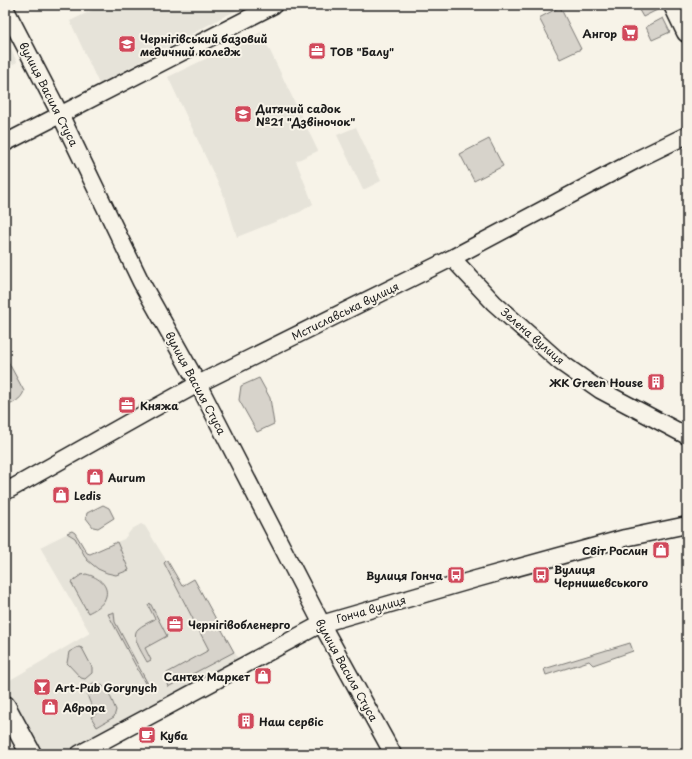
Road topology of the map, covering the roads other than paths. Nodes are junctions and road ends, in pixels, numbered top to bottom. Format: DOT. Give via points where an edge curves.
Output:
graph roads {
  1 [pos="274,5"];
  2 [pos="674,5"];
  3 [pos="5,8"];
  4 [pos="687,32"];
  5 [pos="60,114"];
  6 [pos="687,135"];
  7 [pos="5,143"];
  8 [pos="452,258"];
  9 [pos="198,384"];
  10 [pos="687,436"];
  11 [pos="5,492"];
  12 [pos="687,524"];
  13 [pos="321,624"];
  14 [pos="5,706"];
  15 [pos="5,734"];
  16 [pos="16,754"];
  17 [pos="31,754"];
  18 [pos="79,754"];
  19 [pos="393,754"];
  1 -- 5 [label="street"];
  2 -- 4 [label="main road"];
  3 -- 5 [label="street, вулиця Василя Стуса"];
  5 -- 7 [label="street"];
  5 -- 9 [label="street, вулиця Василя Стуса" via="141,282"];
  6 -- 8 [label="street, Мстиславська вулиця"];
  8 -- 9 [label="street, Мстиславська вулиця"];
  8 -- 10 [label="street, Зелена вулиця" via="494,303 560,362 600,390"];
  9 -- 11 [label="street, Мстиславська вулиця"];
  9 -- 13 [label="street, вулиця Василя Стуса"];
  12 -- 13 [label="street, Гонча вулиця" via="617,540"];
  13 -- 18 [label="street, Гонча вулиця"];
  13 -- 19 [label="street, вулиця Василя Стуса"];
  14 -- 17 [label="main road"];
  15 -- 16 [label="main road"];
}
